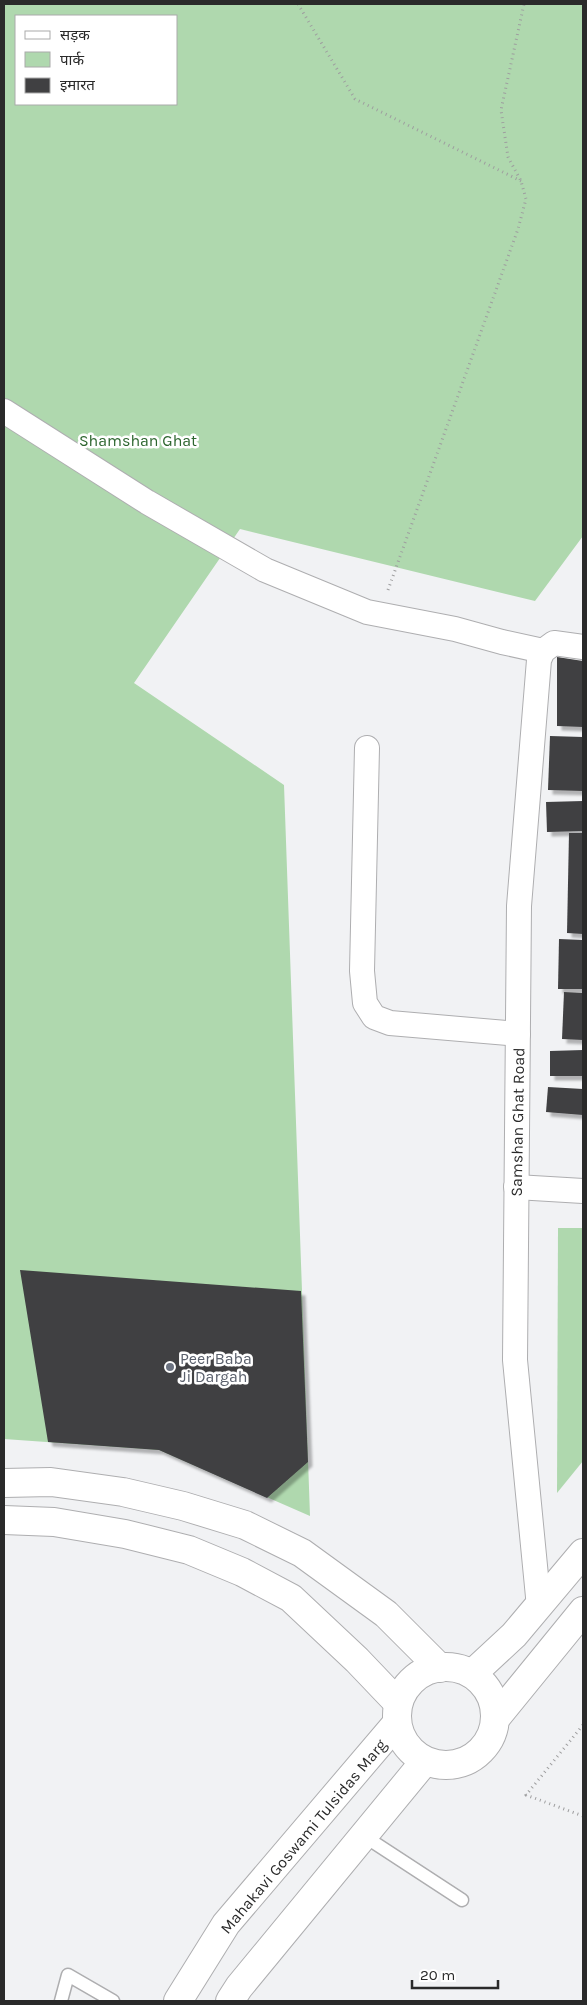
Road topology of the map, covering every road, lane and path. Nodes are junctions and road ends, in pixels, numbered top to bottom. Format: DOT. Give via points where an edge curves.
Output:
graph roads {
  1 [pos="298,4"];
  2 [pos="524,4"];
  3 [pos="521,181"];
  4 [pos="4,411"];
  5 [pos="379,614"];
  6 [pos="549,647"];
  7 [pos="583,647"];
  8 [pos="367,748"];
  9 [pos="518,1034"];
  10 [pos="516,1187"];
  11 [pos="583,1191"];
  12 [pos="4,1483"];
  13 [pos="4,1520"];
  14 [pos="583,1553"];
  15 [pos="539,1607"];
  16 [pos="583,1611"];
  17 [pos="440,1668"];
  18 [pos="472,1674"];
  19 [pos="398,1713"];
  20 [pos="495,1720"];
  21 [pos="583,1725"];
  22 [pos="425,1761"];
  23 [pos="583,1816"];
  24 [pos="364,1836"];
  25 [pos="462,1900"];
  26 [pos="61,2001"];
  27 [pos="113,2001"];
  28 [pos="178,2001"];
  29 [pos="230,2001"];
  1 -- 3 [label="path" via="355,99"];
  2 -- 3 [label="path" via="501,110 508,157"];
  3 -- 5 [label="path" via="526,199 518,229"];
  4 -- 5 [label="street" via="147,502 265,570"];
  5 -- 6 [label="street" via="502,642"];
  6 -- 7 [label="street"];
  6 -- 9 [label="street, Samshan Ghat Road" via="539,660 519,906"];
  8 -- 9 [label="street" via="362,971 365,1003 374,1018 390,1023"];
  9 -- 10 [label="street, Samshan Ghat Road"];
  10 -- 11 [label="street"];
  10 -- 15 [label="street, Samshan Ghat Road" via="515,1360"];
  12 -- 17 [label="street" via="51,1482 124,1492 244,1525 302,1553 325,1569 386,1614"];
  13 -- 19 [label="street" via="54,1522 125,1534 189,1550 242,1572 291,1598 357,1660"];
  14 -- 15 [label="street"];
  15 -- 18 [label="street"];
  16 -- 20 [label="street, Mahakavi Goswami Tulsidas Marg"];
  17 -- 18 [label="street, Mahakavi Goswami Tulsidas Marg" via="459,1669"];
  17 -- 19 [label="street, Mahakavi Goswami Tulsidas Marg" via="422,1673 407,1686"];
  18 -- 20 [label="street" via="487,1689"];
  19 -- 22 [label="street, Mahakavi Goswami Tulsidas Marg" via="406,1746"];
  19 -- 28 [label="street, Mahakavi Goswami Tulsidas Marg" via="226,1924"];
  20 -- 22 [label="street, Mahakavi Goswami Tulsidas Marg" via="491,1735 471,1759 441,1766"];
  21 -- 23 [label="path" via="526,1795"];
  22 -- 24 [label="street"];
  24 -- 25 [label="lane"];
  24 -- 29 [label="street"];
  26 -- 27 [label="lane" via="68,1975"];
}
